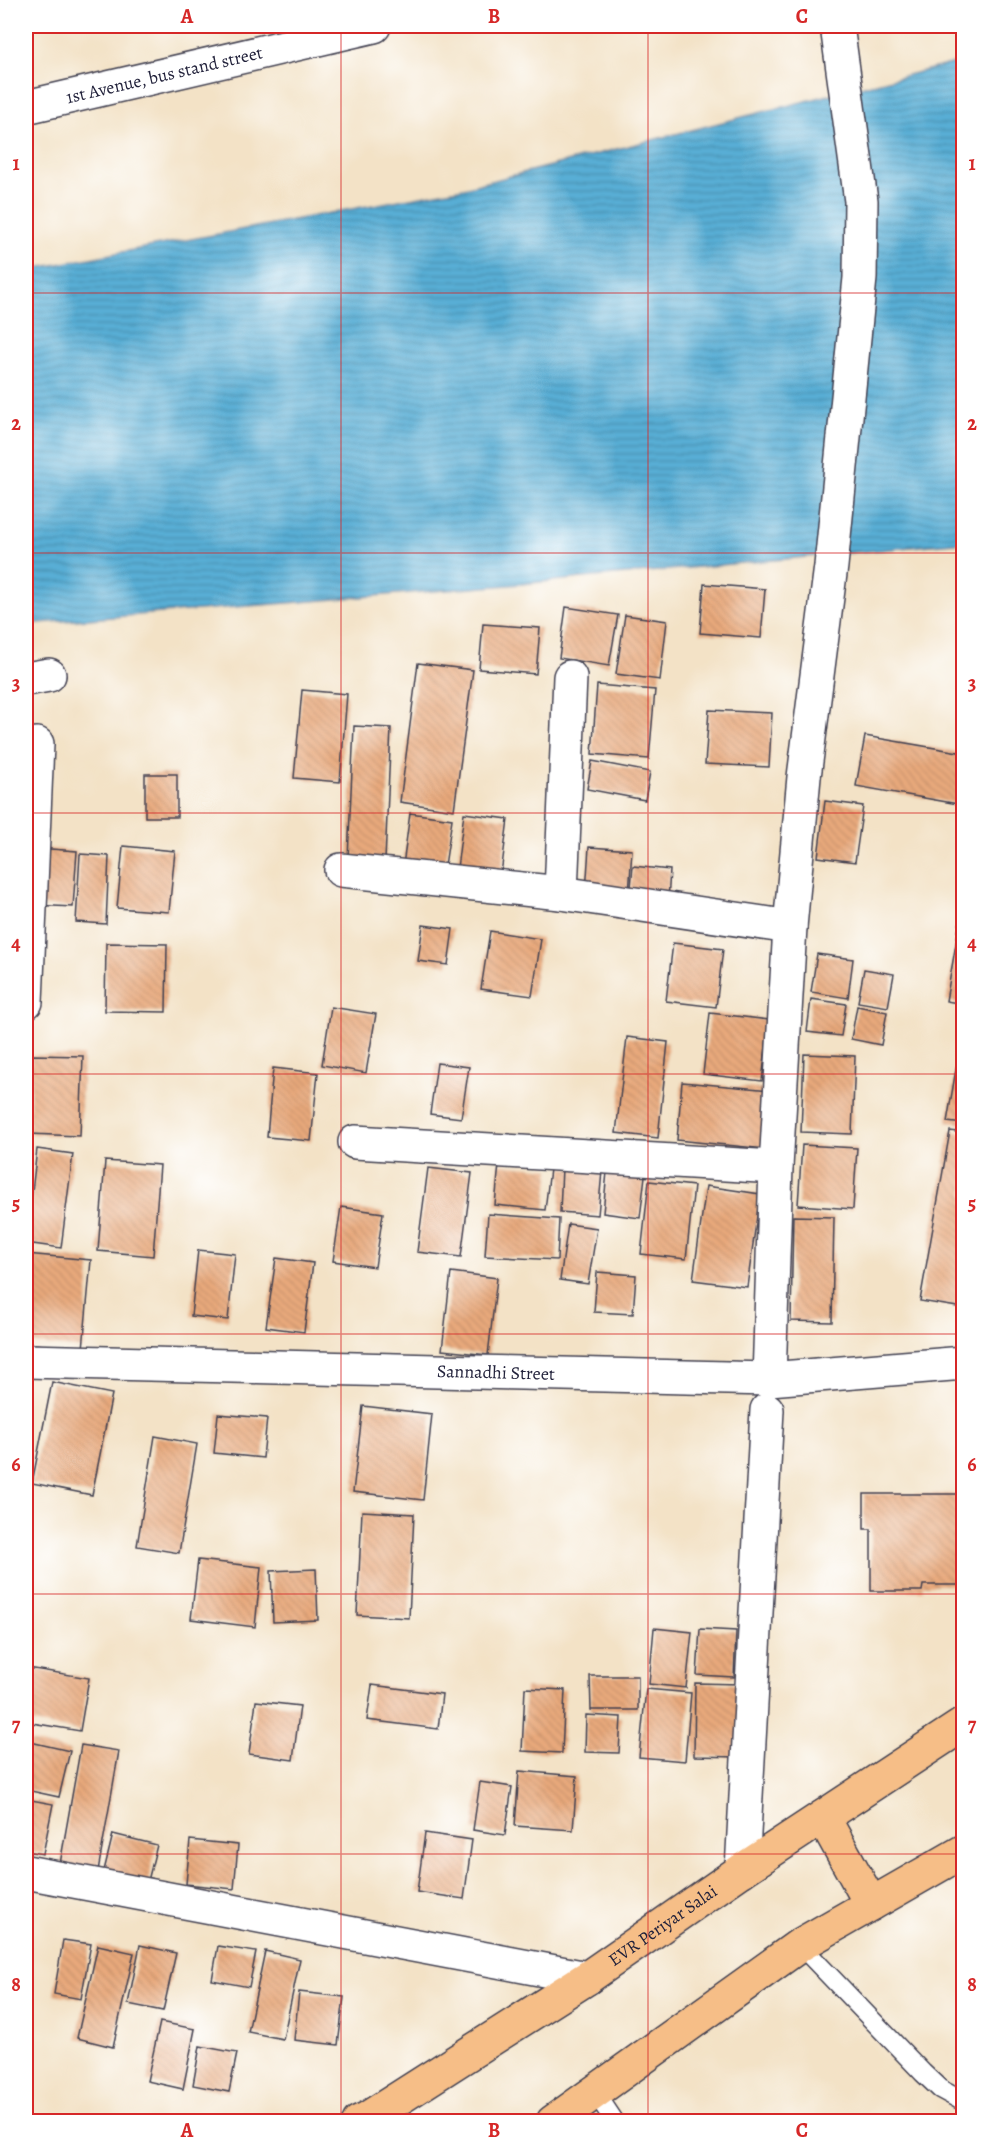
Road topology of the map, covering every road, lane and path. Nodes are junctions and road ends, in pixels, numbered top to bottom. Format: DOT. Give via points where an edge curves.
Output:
graph roads {
  1 [pos="374,26"];
  2 [pos="837,26"];
  3 [pos="26,107"];
  4 [pos="570,677"];
  5 [pos="38,744"];
  6 [pos="341,870"];
  7 [pos="561,893"];
  8 [pos="790,927"];
  9 [pos="26,1002"];
  10 [pos="355,1142"];
  11 [pos="776,1167"];
  12 [pos="26,1361"];
  13 [pos="963,1364"];
  14 [pos="768,1395"];
  15 [pos="963,1724"];
  16 [pos="823,1817"];
  17 [pos="963,1851"];
  18 [pos="742,1870"];
  19 [pos="26,1872"];
  20 [pos="871,1904"];
  21 [pos="800,1945"];
  22 [pos="587,1978"];
  23 [pos="595,2092"];
  24 [pos="963,2102"];
  25 [pos="359,2121"];
  26 [pos="553,2121"];
  27 [pos="615,2121"];
  1 -- 3 [label="street, 1st Avenue, bus stand street"];
  2 -- 8 [label="street" via="861,201 860,278"];
  4 -- 7 [label="street"];
  5 -- 9 [label="street"];
  6 -- 7 [label="street"];
  7 -- 8 [label="street"];
  8 -- 11 [label="street"];
  10 -- 11 [label="street"];
  11 -- 14 [label="street"];
  12 -- 14 [label="street, Sannadhi Street"];
  13 -- 14 [label="street, Sannadhi Street"];
  14 -- 18 [label="street"];
  15 -- 16 [label="main road, EVR Periyar Salai"];
  16 -- 18 [label="main road, EVR Periyar Salai"];
  16 -- 20 [label="main road"];
  17 -- 20 [label="main road"];
  18 -- 22 [label="main road, EVR Periyar Salai"];
  19 -- 22 [label="street"];
  20 -- 21 [label="main road"];
  21 -- 23 [label="main road"];
  21 -- 24 [label="lane" via="923,2073"];
  22 -- 25 [label="main road, EVR Periyar Salai"];
  23 -- 26 [label="main road"];
  23 -- 27 [label="lane"];
}
